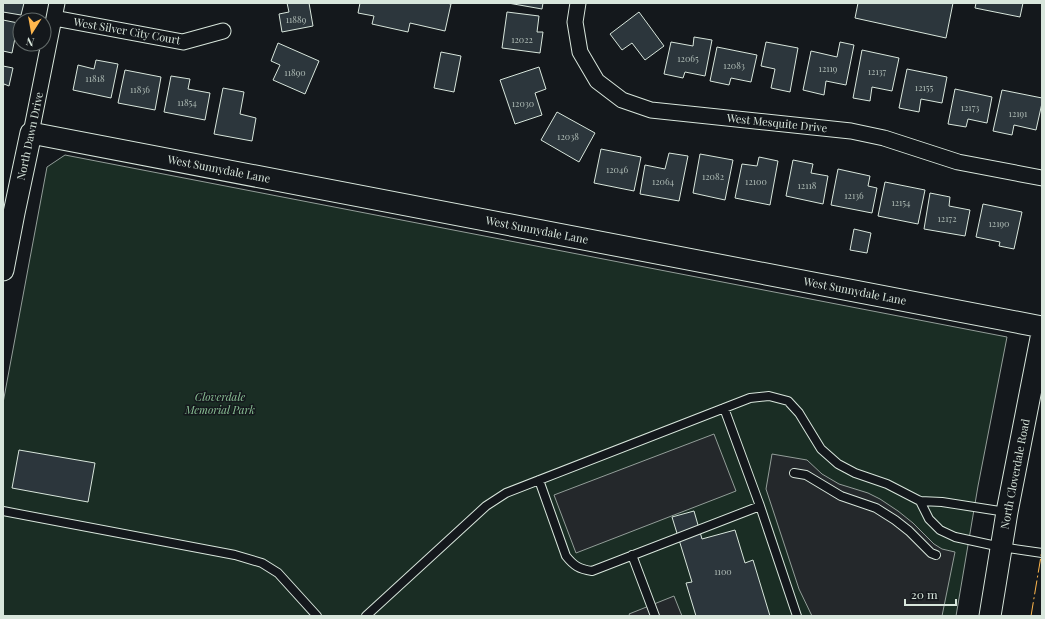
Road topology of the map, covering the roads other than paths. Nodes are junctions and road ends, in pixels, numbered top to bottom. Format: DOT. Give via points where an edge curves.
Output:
graph roads {
  1 [pos="57,3"];
  2 [pos="578,3"];
  3 [pos="54,18"];
  4 [pos="223,31"];
  5 [pos="31,132"];
  6 [pos="1042,178"];
  7 [pos="3,270"];
  8 [pos="1042,327"];
  9 [pos="1042,333"];
  10 [pos="724,408"];
  11 [pos="794,473"];
  12 [pos="539,480"];
  13 [pos="920,502"];
  14 [pos="760,506"];
  15 [pos="3,511"];
  16 [pos="1007,512"];
  17 [pos="1001,547"];
  18 [pos="1042,553"];
  19 [pos="632,555"];
  20 [pos="936,555"];
  21 [pos="317,616"];
  22 [pos="366,616"];
  23 [pos="655,616"];
  24 [pos="798,616"];
  25 [pos="990,616"];
  1 -- 3 [label="street, North Dawn Drive"];
  2 -- 6 [label="street, West Mesquite Drive" via="575,22 580,52 597,81 622,100 651,110 851,131 884,138 958,162"];
  3 -- 4 [label="street, West Silver City Court" via="183,42"];
  3 -- 5 [label="street, North Dawn Drive"];
  5 -- 7 [label="street, North Dawn Drive"];
  5 -- 8 [label="street, West Sunnydale Lane"];
  9 -- 16 [label="street, North Cloverdale Road"];
  10 -- 12 [label="lane"];
  10 -- 13 [label="lane" via="750,398 769,396 788,402 799,413 821,449 838,464 887,484"];
  10 -- 14 [label="lane"];
  11 -- 20 [label="lane" via="806,475 841,496 876,508 909,531"];
  12 -- 19 [label="lane" via="566,556 572,564 592,570"];
  12 -- 22 [label="lane" via="506,493 486,506"];
  13 -- 16 [label="lane" via="942,502"];
  13 -- 17 [label="lane" via="929,519 940,530 955,538"];
  14 -- 19 [label="lane"];
  14 -- 24 [label="lane"];
  15 -- 21 [label="lane" via="234,555 262,563 278,573"];
  16 -- 17 [label="street, North Cloverdale Road"];
  17 -- 18 [label="lane"];
  17 -- 25 [label="street, North Cloverdale Road"];
  19 -- 23 [label="lane"];
}
